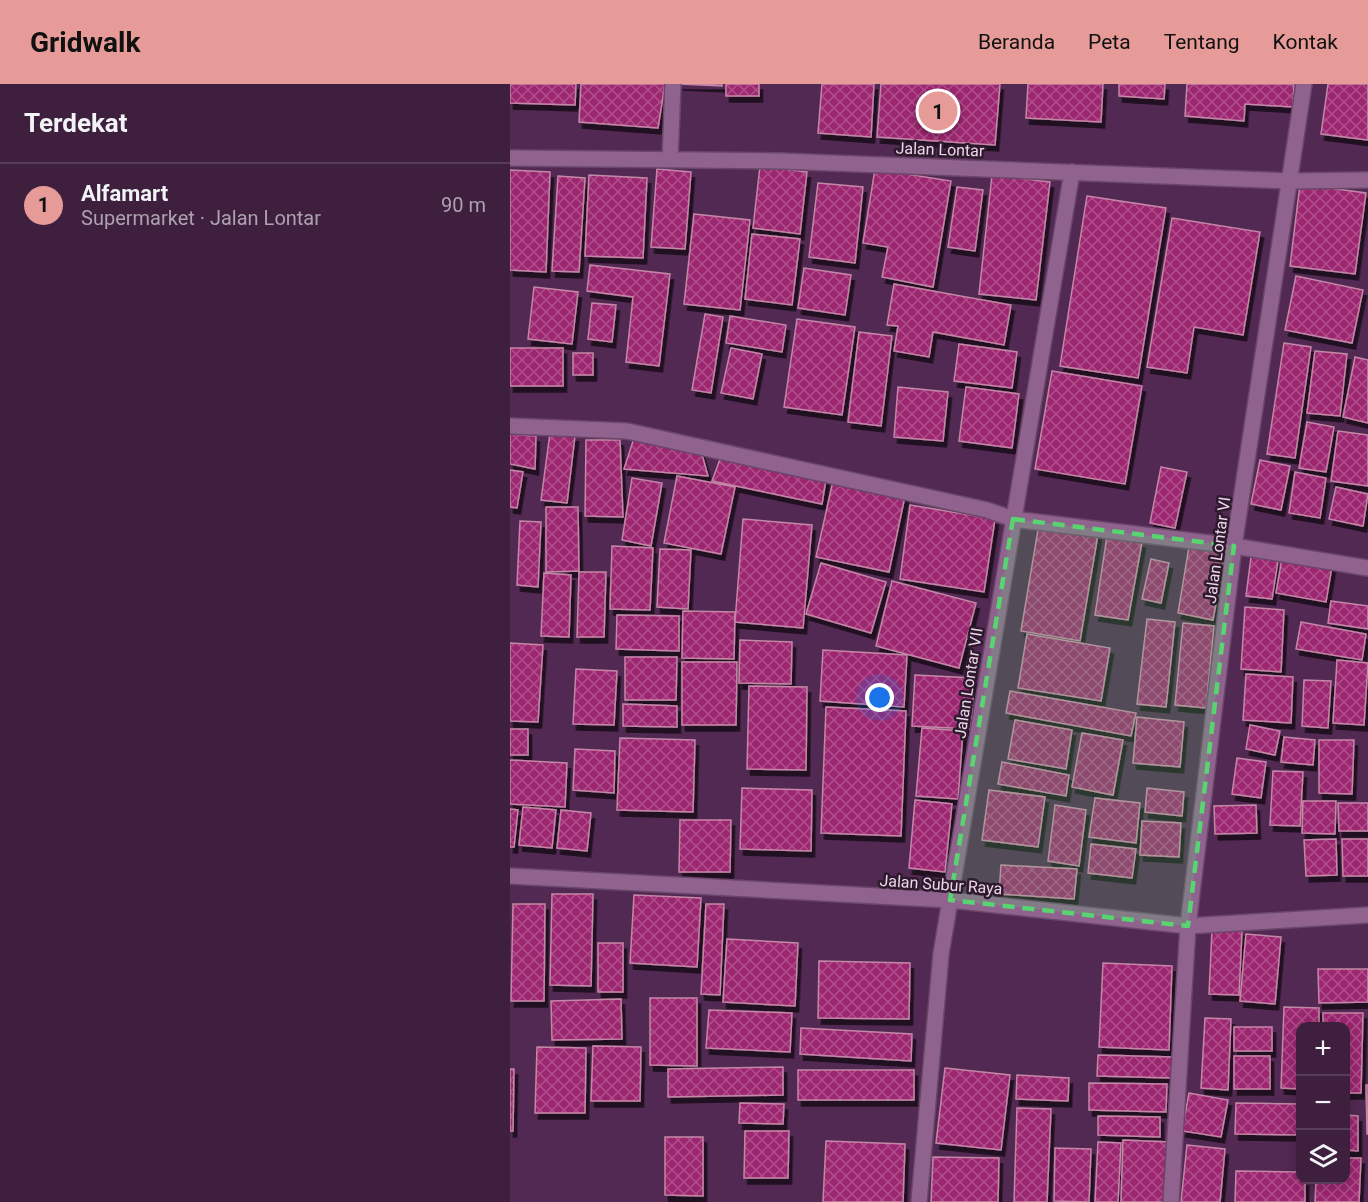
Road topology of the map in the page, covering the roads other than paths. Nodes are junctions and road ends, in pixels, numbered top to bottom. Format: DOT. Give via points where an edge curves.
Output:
graph roads {
  1 [pos="673,84"];
  2 [pos="1304,84"];
  3 [pos="510,158"];
  4 [pos="670,159"];
  5 [pos="1072,172"];
  6 [pos="1368,180"];
  7 [pos="1290,181"];
  8 [pos="510,426"];
  9 [pos="1013,519"];
  10 [pos="1234,546"];
  11 [pos="1368,568"];
  12 [pos="510,876"];
  13 [pos="950,900"];
  14 [pos="1368,915"];
  15 [pos="1188,926"];
  16 [pos="919,1202"];
  17 [pos="1171,1202"];
  1 -- 4 [label="street"];
  2 -- 7 [label="street, Jalan Lontar VI"];
  3 -- 4 [label="street, Jalan Lontar"];
  4 -- 5 [label="street, Jalan Lontar"];
  5 -- 7 [label="street, Jalan Lontar"];
  5 -- 9 [label="street, Jalan Lontar VII"];
  6 -- 7 [label="street, Jalan Lontar"];
  7 -- 10 [label="street, Jalan Lontar VI"];
  8 -- 9 [label="street" via="627,431"];
  9 -- 10 [label="street"];
  9 -- 13 [label="street, Jalan Lontar VII"];
  10 -- 11 [label="street"];
  10 -- 15 [label="street, Jalan Lontar VI"];
  12 -- 13 [label="street, Jalan Subur Raya"];
  13 -- 15 [label="street, Jalan Subur Raya"];
  13 -- 16 [label="street, Jalan Lontar VII" via="941,954"];
  14 -- 15 [label="street, Jalan Subur Raya"];
  15 -- 17 [label="street, Jalan Lontar VI"];
}
